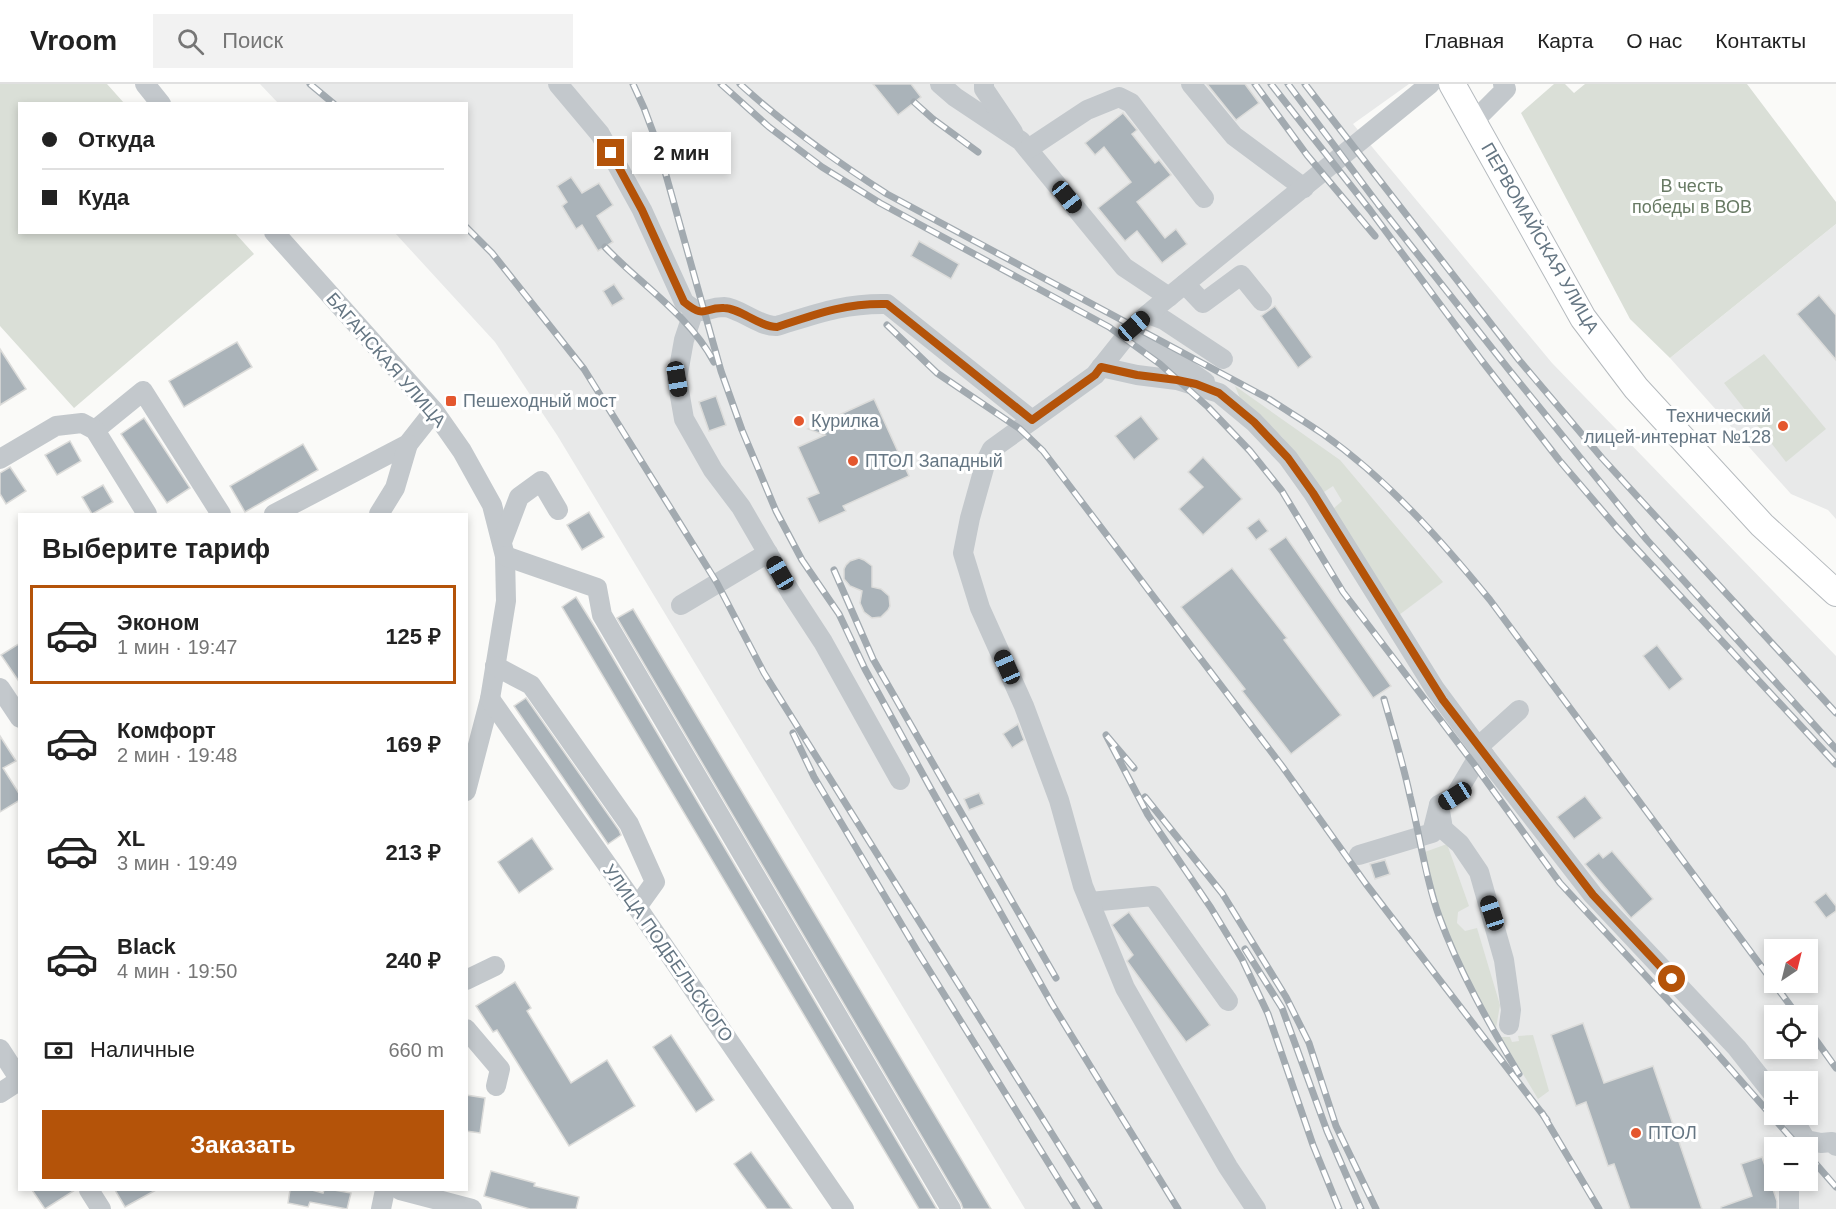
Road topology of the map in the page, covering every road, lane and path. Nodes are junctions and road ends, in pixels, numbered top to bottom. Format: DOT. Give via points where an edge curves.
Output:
graph roads {
  1 [pos="145,84"];
  2 [pos="558,84"];
  3 [pos="940,84"];
  4 [pos="984,84"];
  5 [pos="1191,84"];
  6 [pos="1430,84"];
  7 [pos="1452,84"];
  8 [pos="1503,84"];
  9 [pos="159,102"];
  10 [pos="1473,122"];
  11 [pos="1023,144"];
  12 [pos="1304,188"];
  13 [pos="1204,198"];
  14 [pos="276,234"];
  15 [pos="1185,284"];
  16 [pos="1169,297"];
  17 [pos="1262,301"];
  18 [pos="694,310"];
  19 [pos="1148,314"];
  20 [pos="1131,331"];
  21 [pos="1223,359"];
  22 [pos="1101,367"];
  23 [pos="1219,393"];
  24 [pos="434,411"];
  25 [pos="1032,420"];
  26 [pos="88,426"];
  27 [pos="408,444"];
  28 [pos="0,459"];
  29 [pos="558,510"];
  30 [pos="146,513"];
  31 [pos="220,513"];
  32 [pos="276,513"];
  33 [pos="381,513"];
  34 [pos="503,549"];
  35 [pos="768,553"];
  36 [pos="1836,592"];
  37 [pos="681,605"];
  38 [pos="495,666"];
  39 [pos="0,688"];
  40 [pos="490,699"];
  41 [pos="1519,710"];
  42 [pos="18,715"];
  43 [pos="1482,751"];
  44 [pos="900,780"];
  45 [pos="468,783"];
  46 [pos="1439,805"];
  47 [pos="1359,855"];
  48 [pos="1090,902"];
  49 [pos="637,907"];
  50 [pos="495,966"];
  51 [pos="468,979"];
  52 [pos="1228,1001"];
  53 [pos="1509,1025"];
  54 [pos="468,1031"];
  55 [pos="0,1049"];
  56 [pos="18,1077"];
  57 [pos="18,1081"];
  58 [pos="1764,1082"];
  59 [pos="496,1086"];
  60 [pos="0,1093"];
  61 [pos="1818,1143"];
  62 [pos="1836,1146"];
  63 [pos="90,1191"];
  64 [pos="386,1191"];
  65 [pos="404,1191"];
  66 [pos="1789,1191"];
  67 [pos="101,1209"];
  68 [pos="381,1209"];
  69 [pos="472,1209"];
  70 [pos="843,1209"];
  71 [pos="951,1209"];
  72 [pos="1256,1209"];
  73 [pos="1789,1209"];
  1 -- 9 [label="street"];
  2 -- 18 [label="street" via="600,134 642,210 684,302"];
  3 -- 11 [label="street"];
  4 -- 11 [label="street"];
  5 -- 12 [label="street" via="1234,136"];
  6 -- 12 [label="street"];
  7 -- 10 [label="main road, ПЕРВОМАЙСКАЯ УЛИЦА"];
  8 -- 10 [label="street" via="1506,89"];
  10 -- 36 [label="main road, ПЕРВОМАЙСКАЯ УЛИЦА" via="1583,318 1636,388 1762,525"];
  11 -- 13 [label="street" via="1119,97 1131,102"];
  11 -- 16 [label="street" via="1124,267"];
  12 -- 15 [label="street"];
  14 -- 24 [label="street, БАГАНСКАЯ УЛИЦА"];
  15 -- 16 [label="street"];
  15 -- 17 [label="street" via="1203,303 1241,275"];
  16 -- 19 [label="street"];
  18 -- 25 [label="street" via="724,307 768,327 777,327 834,308 887,304"];
  18 -- 35 [label="street" via="677,379 684,419"];
  19 -- 20 [label="street"];
  19 -- 21 [label="street" via="1164,320"];
  20 -- 22 [label="street"];
  20 -- 23 [label="street"];
  22 -- 23 [label="street" via="1196,384"];
  22 -- 25 [label="street"];
  23 -- 43 [label="street" via="1288,458 1436,689"];
  24 -- 27 [label="street"];
  24 -- 34 [label="street, БАГАНСКАЯ УЛИЦА" via="492,505"];
  25 -- 48 [label="street" via="992,449 963,553 980,608 1024,706 1059,800"];
  26 -- 28 [label="street" via="56,426"];
  26 -- 30 [label="street"];
  26 -- 31 [label="street" via="143,391"];
  27 -- 32 [label="street"];
  27 -- 33 [label="street" via="395,488"];
  29 -- 34 [label="street" via="541,481 519,497"];
  34 -- 38 [label="street, БАГАНСКАЯ УЛИЦА" via="506,601"];
  34 -- 71 [label="street" via="597,588 602,615"];
  35 -- 37 [label="street"];
  35 -- 44 [label="street"];
  38 -- 40 [label="street, БАГАНСКАЯ УЛИЦА"];
  38 -- 49 [label="street" via="531,685 629,824 655,882"];
  39 -- 42 [label="street"];
  40 -- 45 [label="street, БАГАНСКАЯ УЛИЦА"];
  40 -- 49 [label="street, УЛИЦА ПОДБЕЛЬСКОГО"];
  41 -- 43 [label="street"];
  43 -- 46 [label="street" via="1455,796"];
  43 -- 58 [label="street" via="1593,895 1737,1048"];
  46 -- 47 [label="street" via="1432,833"];
  46 -- 53 [label="street" via="1443,829 1460,844 1479,872 1504,960 1511,1010"];
  48 -- 52 [label="street" via="1153,896"];
  48 -- 72 [label="street" via="1125,988"];
  49 -- 70 [label="street, УЛИЦА ПОДБЕЛЬСКОГО"];
  50 -- 51 [label="street"];
  54 -- 59 [label="street" via="500,1069"];
  55 -- 56 [label="street"];
  57 -- 60 [label="street"];
  61 -- 62 [label="street" via="1832,1142"];
  63 -- 67 [label="street"];
  64 -- 68 [label="street"];
  65 -- 69 [label="street"];
  66 -- 73 [label="street"];
}
